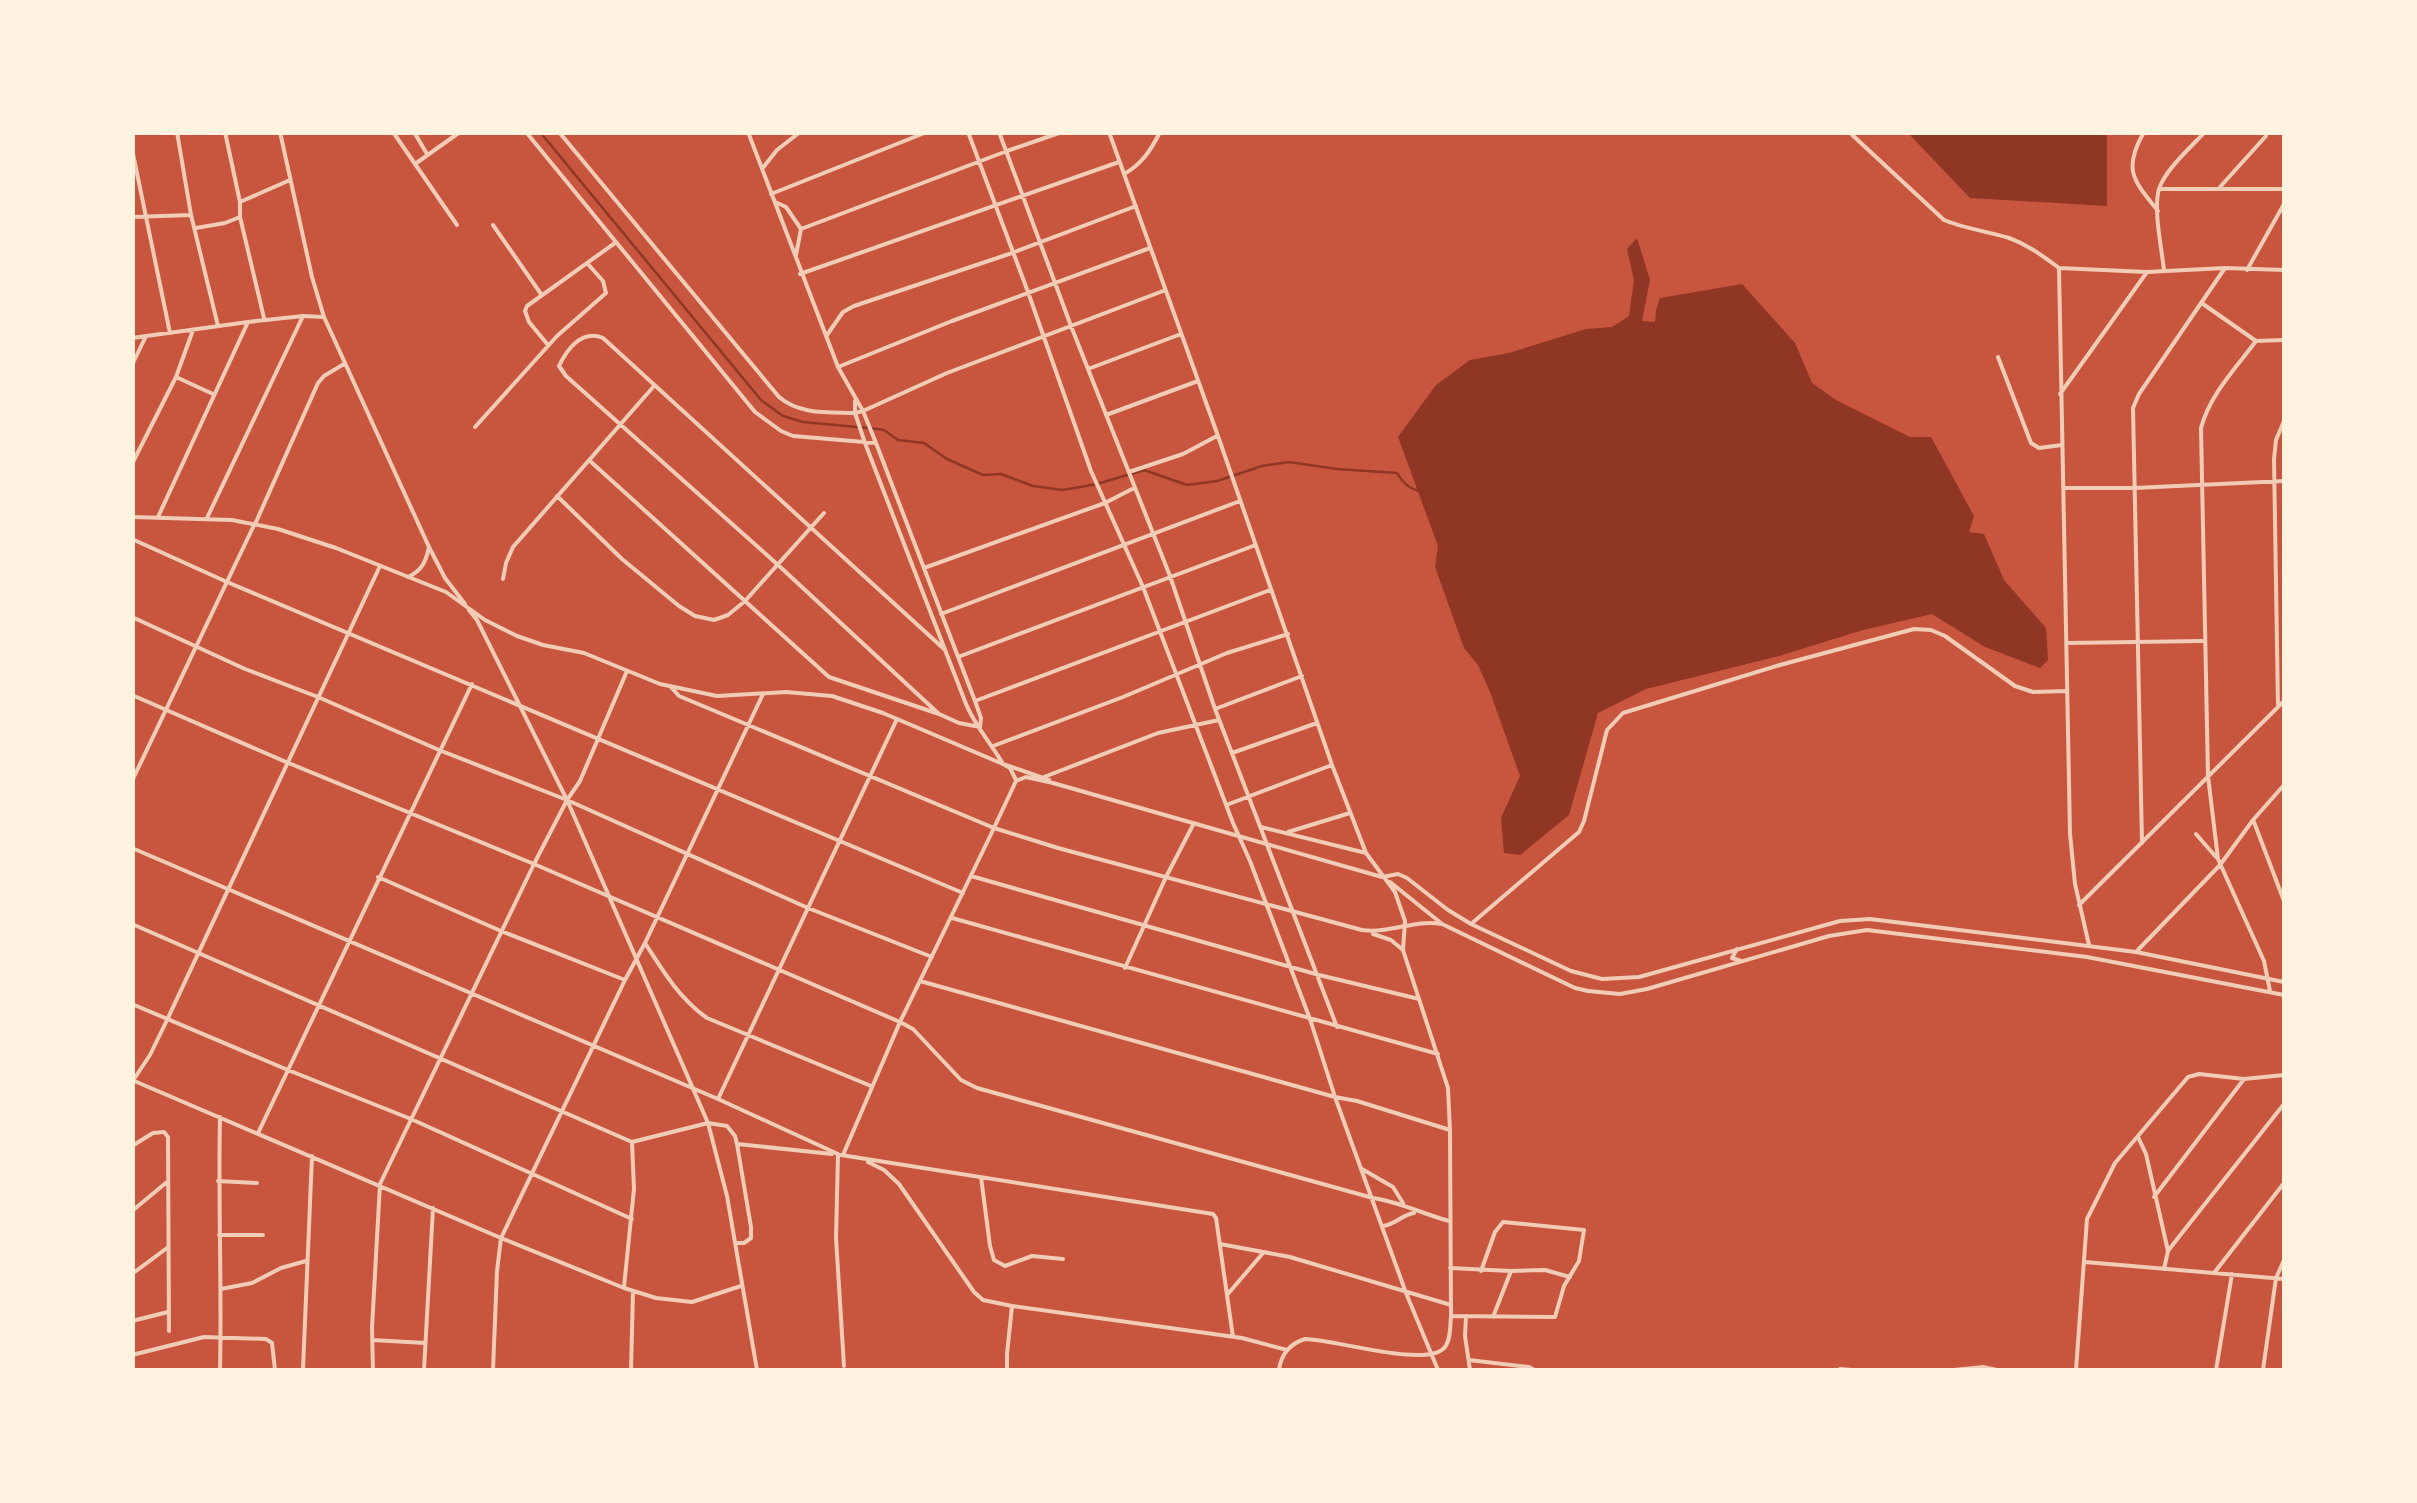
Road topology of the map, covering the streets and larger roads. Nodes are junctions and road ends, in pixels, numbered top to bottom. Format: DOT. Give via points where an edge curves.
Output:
graph roads {
  1 [pos="177,132"];
  2 [pos="225,132"];
  3 [pos="280,132"];
  4 [pos="393,132"];
  5 [pos="426,132"];
  6 [pos="460,132"];
  7 [pos="526,132"];
  8 [pos="559,132"];
  9 [pos="748,132"];
  10 [pos="800,132"];
  11 [pos="926,132"];
  12 [pos="968,132"];
  13 [pos="999,132"];
  14 [pos="1062,132"];
  15 [pos="1108,132"];
  16 [pos="1160,132"];
  17 [pos="1848,132"];
  18 [pos="2144,132"];
  19 [pos="2205,132"];
  20 [pos="416,135"];
  21 [pos="2266,136"];
  22 [pos="132,148"];
  23 [pos="1007,151"];
  24 [pos="428,155"];
  25 [pos="978,161"];
  26 [pos="1119,162"];
  27 [pos="415,164"];
  28 [pos="762,169"];
  29 [pos="1124,174"];
  30 [pos="290,180"];
  31 [pos="2220,187"];
  32 [pos="2159,188"];
  33 [pos="2284,189"];
  34 [pos="771,194"];
  35 [pos="1024,195"];
  36 [pos="240,202"];
  37 [pos="774,202"];
  38 [pos="2284,204"];
  39 [pos="1136,206"];
  40 [pos="995,207"];
  41 [pos="2158,211"];
  42 [pos="191,215"];
  43 [pos="132,217"];
  44 [pos="240,217"];
  45 [pos="148,218"];
  46 [pos="457,225"];
  47 [pos="493,226"];
  48 [pos="194,228"];
  49 [pos="801,229"];
  50 [pos="1041,240"];
  51 [pos="616,241"];
  52 [pos="1150,248"];
  53 [pos="1012,253"];
  54 [pos="796,259"];
  55 [pos="587,263"];
  56 [pos="2059,268"];
  57 [pos="2225,268"];
  58 [pos="2247,270"];
  59 [pos="2284,270"];
  60 [pos="2164,271"];
  61 [pos="2146,272"];
  62 [pos="800,274"];
  63 [pos="1055,282"];
  64 [pos="1165,291"];
  65 [pos="1028,292"];
  66 [pos="541,294"];
  67 [pos="2202,303"];
  68 [pos="303,316"];
  69 [pos="324,317"];
  70 [pos="265,320"];
  71 [pos="248,322"];
  72 [pos="218,326"];
  73 [pos="1071,326"];
  74 [pos="193,330"];
  75 [pos="170,333"];
  76 [pos="1181,334"];
  77 [pos="146,336"];
  78 [pos="1044,336"];
  79 [pos="825,337"];
  80 [pos="132,338"];
  81 [pos="2284,340"];
  82 [pos="2256,341"];
  83 [pos="548,345"];
  84 [pos="1998,357"];
  85 [pos="344,364"];
  86 [pos="132,365"];
  87 [pos="838,367"];
  88 [pos="1088,369"];
  89 [pos="176,377"];
  90 [pos="1198,381"];
  91 [pos="654,386"];
  92 [pos="2060,394"];
  93 [pos="214,395"];
  94 [pos="855,401"];
  95 [pos="862,411"];
  96 [pos="855,413"];
  97 [pos="1106,415"];
  98 [pos="2284,421"];
  99 [pos="620,424"];
  100 [pos="475,426"];
  101 [pos="1218,436"];
  102 [pos="865,443"];
  103 [pos="876,443"];
  104 [pos="2062,445"];
  105 [pos="133,460"];
  106 [pos="590,460"];
  107 [pos="1129,473"];
  108 [pos="2274,481"];
  109 [pos="2284,481"];
  110 [pos="2201,485"];
  111 [pos="1136,488"];
  112 [pos="2064,488"];
  113 [pos="2134,488"];
  114 [pos="557,496"];
  115 [pos="1240,502"];
  116 [pos="1105,504"];
  117 [pos="824,513"];
  118 [pos="132,517"];
  119 [pos="158,517"];
  120 [pos="207,518"];
  121 [pos="255,523"];
  122 [pos="810,528"];
  123 [pos="1153,533"];
  124 [pos="132,540"];
  125 [pos="1126,545"];
  126 [pos="429,546"];
  127 [pos="1255,546"];
  128 [pos="777,564"];
  129 [pos="380,566"];
  130 [pos="924,568"];
  131 [pos="1170,576"];
  132 [pos="408,577"];
  133 [pos="503,579"];
  134 [pos="227,582"];
  135 [pos="1142,587"];
  136 [pos="1272,590"];
  137 [pos="745,601"];
  138 [pos="466,606"];
  139 [pos="942,614"];
  140 [pos="132,617"];
  141 [pos="1185,622"];
  142 [pos="1159,632"];
  143 [pos="348,633"];
  144 [pos="1288,634"];
  145 [pos="2204,641"];
  146 [pos="2137,642"];
  147 [pos="2067,643"];
  148 [pos="195,646"];
  149 [pos="944,649"];
  150 [pos="958,658"];
  151 [pos="1201,664"];
  152 [pos="628,671"];
  153 [pos="1176,674"];
  154 [pos="1302,676"];
  155 [pos="472,684"];
  156 [pos="671,687"];
  157 [pos="2067,690"];
  158 [pos="132,694"];
  159 [pos="763,694"];
  160 [pos="318,697"];
  161 [pos="974,700"];
  162 [pos="2284,701"];
  163 [pos="521,706"];
  164 [pos="2278,708"];
  165 [pos="165,709"];
  166 [pos="1215,709"];
  167 [pos="939,714"];
  168 [pos="897,719"];
  169 [pos="1219,720"];
  170 [pos="1317,722"];
  171 [pos="1196,724"];
  172 [pos="748,725"];
  173 [pos="980,727"];
  174 [pos="600,739"];
  175 [pos="993,746"];
  176 [pos="439,750"];
  177 [pos="1232,753"];
  178 [pos="286,762"];
  179 [pos="1003,764"];
  180 [pos="1332,765"];
  181 [pos="2208,776"];
  182 [pos="872,777"];
  183 [pos="1042,778"];
  184 [pos="132,780"];
  185 [pos="1016,780"];
  186 [pos="1053,783"];
  187 [pos="2284,784"];
  188 [pos="717,789"];
  189 [pos="1250,796"];
  190 [pos="567,800"];
  191 [pos="1226,805"];
  192 [pos="409,813"];
  193 [pos="1350,813"];
  194 [pos="2253,820"];
  195 [pos="1193,825"];
  196 [pos="1262,827"];
  197 [pos="994,828"];
  198 [pos="1287,832"];
  199 [pos="2196,834"];
  200 [pos="1240,838"];
  201 [pos="840,841"];
  202 [pos="2142,843"];
  203 [pos="1269,845"];
  204 [pos="132,848"];
  205 [pos="1366,853"];
  206 [pos="688,855"];
  207 [pos="2218,858"];
  208 [pos="534,864"];
  209 [pos="2220,865"];
  210 [pos="378,876"];
  211 [pos="972,876"];
  212 [pos="1382,876"];
  213 [pos="1166,877"];
  214 [pos="230,888"];
  215 [pos="963,893"];
  216 [pos="608,898"];
  217 [pos="2284,901"];
  218 [pos="1267,906"];
  219 [pos="2080,906"];
  220 [pos="808,908"];
  221 [pos="1293,912"];
  222 [pos="657,917"];
  223 [pos="952,918"];
  224 [pos="132,924"];
  225 [pos="1442,924"];
  226 [pos="1471,924"];
  227 [pos="1144,925"];
  228 [pos="1405,926"];
  229 [pos="502,931"];
  230 [pos="1369,932"];
  231 [pos="350,940"];
  232 [pos="645,943"];
  233 [pos="2089,946"];
  234 [pos="1737,949"];
  235 [pos="1404,950"];
  236 [pos="2136,952"];
  237 [pos="199,954"];
  238 [pos="932,957"];
  239 [pos="1707,958"];
  240 [pos="636,960"];
  241 [pos="1742,961"];
  242 [pos="1289,967"];
  243 [pos="1125,968"];
  244 [pos="779,969"];
  245 [pos="1710,971"];
  246 [pos="1319,975"];
  247 [pos="2268,978"];
  248 [pos="625,980"];
  249 [pos="920,981"];
  250 [pos="2284,982"];
  251 [pos="2270,992"];
  252 [pos="472,994"];
  253 [pos="2284,995"];
  254 [pos="1419,999"];
  255 [pos="132,1004"];
  256 [pos="319,1005"];
  257 [pos="1310,1019"];
  258 [pos="167,1020"];
  259 [pos="900,1022"];
  260 [pos="1338,1026"];
  261 [pos="748,1034"];
  262 [pos="592,1047"];
  263 [pos="1438,1054"];
  264 [pos="442,1058"];
  265 [pos="288,1070"];
  266 [pos="2284,1074"];
  267 [pos="2244,1079"];
  268 [pos="133,1081"];
  269 [pos="871,1086"];
  270 [pos="693,1088"];
  271 [pos="1334,1097"];
  272 [pos="718,1099"];
  273 [pos="2284,1104"];
  274 [pos="560,1110"];
  275 [pos="220,1117"];
  276 [pos="412,1119"];
  277 [pos="708,1123"];
  278 [pos="1450,1130"];
  279 [pos="258,1132"];
  280 [pos="2138,1137"];
  281 [pos="632,1142"];
  282 [pos="737,1144"];
  283 [pos="132,1146"];
  284 [pos="841,1155"];
  285 [pos="312,1156"];
  286 [pos="864,1160"];
  287 [pos="1362,1169"];
  288 [pos="530,1175"];
  289 [pos="981,1177"];
  290 [pos="218,1181"];
  291 [pos="167,1182"];
  292 [pos="258,1182"];
  293 [pos="2284,1183"];
  294 [pos="380,1184"];
  295 [pos="2154,1197"];
  296 [pos="1373,1198"];
  297 [pos="1404,1205"];
  298 [pos="434,1208"];
  299 [pos="132,1211"];
  300 [pos="1418,1212"];
  301 [pos="632,1219"];
  302 [pos="1450,1221"];
  303 [pos="1383,1226"];
  304 [pos="219,1234"];
  305 [pos="263,1235"];
  306 [pos="501,1238"];
  307 [pos="735,1244"];
  308 [pos="1220,1244"];
  309 [pos="167,1248"];
  310 [pos="1263,1252"];
  311 [pos="2168,1252"];
  312 [pos="1063,1258"];
  313 [pos="2284,1260"];
  314 [pos="307,1261"];
  315 [pos="2085,1262"];
  316 [pos="1450,1268"];
  317 [pos="2164,1269"];
  318 [pos="1482,1270"];
  319 [pos="1511,1271"];
  320 [pos="2214,1273"];
  321 [pos="132,1274"];
  322 [pos="2232,1274"];
  323 [pos="1570,1277"];
  324 [pos="2276,1278"];
  325 [pos="2284,1278"];
  326 [pos="742,1286"];
  327 [pos="624,1288"];
  328 [pos="221,1290"];
  329 [pos="633,1291"];
  330 [pos="1406,1293"];
  331 [pos="1227,1295"];
  332 [pos="1012,1306"];
  333 [pos="1452,1306"];
  334 [pos="168,1312"];
  335 [pos="1451,1316"];
  336 [pos="1466,1316"];
  337 [pos="1493,1316"];
  338 [pos="132,1321"];
  339 [pos="169,1331"];
  340 [pos="1234,1337"];
  341 [pos="221,1339"];
  342 [pos="372,1340"];
  343 [pos="426,1343"];
  344 [pos="1287,1350"];
  345 [pos="1430,1354"];
  346 [pos="132,1355"];
  347 [pos="1469,1360"];
  348 [pos="844,1366"];
  349 [pos="1532,1369"];
  350 [pos="1840,1369"];
  351 [pos="220,1370"];
  352 [pos="275,1370"];
  353 [pos="304,1370"];
  354 [pos="373,1370"];
  355 [pos="424,1370"];
  356 [pos="493,1370"];
  357 [pos="632,1370"];
  358 [pos="756,1370"];
  359 [pos="1008,1370"];
  360 [pos="1278,1370"];
  361 [pos="1438,1370"];
  362 [pos="1470,1370"];
  363 [pos="1852,1370"];
  364 [pos="1954,1370"];
  365 [pos="1997,1370"];
  366 [pos="2076,1370"];
  367 [pos="2216,1370"];
  368 [pos="2263,1370"];
  1 -- 42 [label="street"];
  2 -- 36 [label="street"];
  3 -- 30 [label="street"];
  4 -- 27 [label="street"];
  5 -- 20 [label="street"];
  6 -- 24 [label="street"];
  7 -- 51 [label="street"];
  8 -- 96 [label="street" via="779,396 810,411"];
  9 -- 28 [label="street"];
  10 -- 28 [label="street"];
  11 -- 34 [label="street"];
  12 -- 25 [label="street"];
  13 -- 23 [label="street"];
  14 -- 23 [label="street"];
  15 -- 26 [label="street"];
  16 -- 29 [label="street" via="1150,152"];
  17 -- 56 [label="street" via="1944,220 2006,237"];
  18 -- 41 [label="street" via="2132,166"];
  19 -- 32 [label="street"];
  20 -- 24 [label="street"];
  21 -- 31 [label="street"];
  22 -- 45 [label="street"];
  23 -- 25 [label="street"];
  23 -- 35 [label="street"];
  24 -- 27 [label="street"];
  25 -- 40 [label="street"];
  25 -- 49 [label="street"];
  26 -- 29 [label="street"];
  26 -- 35 [label="street"];
  27 -- 46 [label="street"];
  28 -- 34 [label="street"];
  29 -- 39 [label="street"];
  30 -- 36 [label="street"];
  30 -- 69 [label="street"];
  31 -- 32 [label="street"];
  31 -- 33 [label="street"];
  32 -- 41 [label="street"];
  34 -- 37 [label="street"];
  35 -- 40 [label="street"];
  35 -- 50 [label="street"];
  36 -- 44 [label="street"];
  37 -- 49 [label="street"];
  37 -- 54 [label="street"];
  38 -- 58 [label="street"];
  39 -- 50 [label="street"];
  39 -- 52 [label="street"];
  40 -- 53 [label="street"];
  40 -- 62 [label="street"];
  41 -- 60 [label="street"];
  42 -- 45 [label="street"];
  42 -- 48 [label="street"];
  43 -- 45 [label="street"];
  44 -- 48 [label="street"];
  44 -- 70 [label="street"];
  45 -- 75 [label="street"];
  47 -- 66 [label="street"];
  48 -- 72 [label="street"];
  49 -- 54 [label="street"];
  50 -- 53 [label="street"];
  50 -- 63 [label="street"];
  51 -- 55 [label="street"];
  51 -- 102 [label="street" via="756,412 792,436"];
  52 -- 63 [label="street"];
  52 -- 64 [label="street"];
  53 -- 65 [label="street"];
  53 -- 79 [label="street" via="854,306"];
  54 -- 62 [label="street"];
  55 -- 66 [label="street"];
  55 -- 83 [label="street" via="606,293"];
  56 -- 61 [label="street"];
  56 -- 92 [label="street"];
  57 -- 58 [label="street"];
  57 -- 60 [label="street"];
  57 -- 67 [label="street"];
  58 -- 59 [label="street"];
  60 -- 61 [label="street"];
  61 -- 92 [label="street"];
  62 -- 79 [label="street"];
  63 -- 65 [label="street"];
  63 -- 73 [label="street"];
  64 -- 73 [label="street"];
  64 -- 76 [label="street"];
  65 -- 78 [label="street"];
  65 -- 87 [label="street"];
  66 -- 83 [label="street" via="525,311"];
  67 -- 82 [label="street"];
  67 -- 113 [label="street" via="2134,404"];
  68 -- 69 [label="street"];
  68 -- 70 [label="street"];
  68 -- 120 [label="street"];
  69 -- 85 [label="street"];
  70 -- 71 [label="street"];
  71 -- 72 [label="street"];
  71 -- 93 [label="street"];
  72 -- 74 [label="street"];
  73 -- 78 [label="street"];
  73 -- 88 [label="street"];
  74 -- 75 [label="street"];
  74 -- 89 [label="street"];
  75 -- 77 [label="street"];
  76 -- 88 [label="street"];
  76 -- 90 [label="street"];
  77 -- 80 [label="street"];
  77 -- 86 [label="street"];
  78 -- 95 [label="street"];
  78 -- 116 [label="street"];
  79 -- 87 [label="street"];
  81 -- 82 [label="street"];
  82 -- 110 [label="street" via="2208,408"];
  83 -- 100 [label="street"];
  84 -- 104 [label="street" via="2031,443"];
  85 -- 121 [label="street" via="318,383"];
  85 -- 126 [label="street"];
  87 -- 94 [label="street"];
  88 -- 97 [label="street"];
  89 -- 93 [label="street"];
  89 -- 105 [label="street"];
  90 -- 97 [label="street"];
  90 -- 101 [label="street"];
  91 -- 99 [label="street"];
  91 -- 99 [label="street" via="598,336 574,344 560,369"];
  91 -- 122 [label="street"];
  92 -- 104 [label="street"];
  93 -- 119 [label="street"];
  94 -- 95 [label="street"];
  94 -- 96 [label="street"];
  95 -- 96 [label="street"];
  95 -- 103 [label="street"];
  96 -- 102 [label="street"];
  97 -- 107 [label="street"];
  98 -- 108 [label="street"];
  99 -- 106 [label="street"];
  99 -- 128 [label="street"];
  101 -- 107 [label="street"];
  101 -- 115 [label="street"];
  102 -- 103 [label="street"];
  102 -- 149 [label="street"];
  103 -- 130 [label="street"];
  104 -- 112 [label="street"];
  106 -- 114 [label="street"];
  106 -- 137 [label="street"];
  107 -- 111 [label="street"];
  108 -- 109 [label="street"];
  108 -- 110 [label="street"];
  108 -- 164 [label="street"];
  110 -- 113 [label="street"];
  110 -- 145 [label="street"];
  111 -- 116 [label="street"];
  111 -- 123 [label="street"];
  112 -- 113 [label="street"];
  112 -- 147 [label="street"];
  113 -- 146 [label="street"];
  114 -- 133 [label="street" via="513,547"];
  114 -- 137 [label="street" via="695,616 721,618"];
  115 -- 123 [label="street"];
  115 -- 127 [label="street"];
  116 -- 125 [label="street"];
  116 -- 130 [label="street"];
  117 -- 122 [label="street"];
  118 -- 119 [label="street"];
  119 -- 120 [label="street"];
  120 -- 121 [label="street"];
  121 -- 129 [label="street"];
  121 -- 134 [label="street"];
  122 -- 128 [label="street"];
  122 -- 149 [label="street"];
  123 -- 125 [label="street"];
  123 -- 131 [label="street"];
  124 -- 134 [label="street"];
  125 -- 135 [label="street"];
  125 -- 139 [label="street"];
  126 -- 132 [label="street" via="422,566"];
  126 -- 138 [label="street"];
  127 -- 131 [label="street"];
  127 -- 136 [label="street"];
  128 -- 137 [label="street"];
  128 -- 167 [label="street"];
  129 -- 132 [label="street"];
  129 -- 143 [label="street"];
  130 -- 139 [label="street"];
  131 -- 135 [label="street"];
  131 -- 141 [label="street"];
  132 -- 138 [label="street"];
  134 -- 143 [label="street"];
  134 -- 148 [label="street"];
  135 -- 142 [label="street"];
  135 -- 150 [label="street"];
  136 -- 141 [label="street"];
  136 -- 144 [label="street"];
  137 -- 167 [label="street" via="830,677"];
  138 -- 152 [label="street" via="517,636"];
  138 -- 163 [label="street"];
  139 -- 150 [label="street"];
  140 -- 148 [label="street"];
  141 -- 142 [label="street"];
  141 -- 151 [label="street"];
  142 -- 153 [label="street"];
  142 -- 161 [label="street"];
  143 -- 155 [label="street"];
  143 -- 160 [label="street"];
  144 -- 151 [label="street"];
  144 -- 154 [label="street"];
  145 -- 146 [label="street"];
  145 -- 181 [label="street"];
  146 -- 147 [label="street"];
  146 -- 202 [label="street"];
  147 -- 157 [label="street"];
  148 -- 160 [label="street"];
  148 -- 165 [label="street"];
  149 -- 173 [label="street"];
  150 -- 161 [label="street"];
  151 -- 153 [label="street"];
  151 -- 166 [label="street"];
  152 -- 156 [label="street"];
  152 -- 174 [label="street"];
  153 -- 171 [label="street"];
  153 -- 175 [label="street"];
  154 -- 166 [label="street"];
  154 -- 170 [label="street"];
  155 -- 163 [label="street"];
  155 -- 176 [label="street"];
  156 -- 159 [label="street" via="717,696"];
  156 -- 172 [label="street"];
  157 -- 219 [label="street" via="2070,834"];
  157 -- 226 [label="street" via="2015,686 1945,636 1914,628 1623,713 1607,730 1578,832"];
  158 -- 165 [label="street"];
  159 -- 168 [label="street" via="832,696"];
  159 -- 172 [label="street"];
  160 -- 176 [label="street"];
  160 -- 178 [label="street"];
  161 -- 173 [label="street"];
  162 -- 164 [label="street"];
  163 -- 174 [label="street"];
  163 -- 190 [label="street"];
  164 -- 181 [label="street"];
  165 -- 178 [label="street"];
  165 -- 184 [label="street"];
  166 -- 169 [label="street"];
  167 -- 173 [label="street"];
  168 -- 179 [label="street"];
  168 -- 182 [label="street"];
  169 -- 171 [label="street"];
  169 -- 177 [label="street"];
  170 -- 177 [label="street"];
  170 -- 180 [label="street"];
  171 -- 183 [label="street" via="1135,740"];
  171 -- 191 [label="street"];
  172 -- 182 [label="street"];
  172 -- 188 [label="street"];
  173 -- 175 [label="street"];
  174 -- 188 [label="street"];
  174 -- 190 [label="street"];
  175 -- 179 [label="street"];
  176 -- 190 [label="street"];
  176 -- 192 [label="street"];
  177 -- 189 [label="street"];
  178 -- 192 [label="street"];
  178 -- 214 [label="street"];
  179 -- 183 [label="street"];
  179 -- 185 [label="street"];
  180 -- 189 [label="street"];
  180 -- 193 [label="street"];
  181 -- 202 [label="street"];
  181 -- 207 [label="street"];
  182 -- 197 [label="street"];
  182 -- 201 [label="street"];
  183 -- 186 [label="street"];
  185 -- 186 [label="street"];
  185 -- 197 [label="street"];
  186 -- 195 [label="street"];
  187 -- 194 [label="street"];
  188 -- 201 [label="street"];
  188 -- 206 [label="street"];
  189 -- 191 [label="street"];
  189 -- 196 [label="street"];
  190 -- 206 [label="street"];
  190 -- 208 [label="street"];
  190 -- 216 [label="street"];
  191 -- 200 [label="street"];
  192 -- 208 [label="street"];
  192 -- 210 [label="street"];
  193 -- 198 [label="street"];
  193 -- 205 [label="street"];
  194 -- 209 [label="street"];
  194 -- 217 [label="street"];
  195 -- 200 [label="street"];
  195 -- 213 [label="street"];
  196 -- 198 [label="street"];
  196 -- 203 [label="street"];
  197 -- 211 [label="street"];
  197 -- 213 [label="street"];
  198 -- 205 [label="street"];
  199 -- 207 [label="street"];
  200 -- 203 [label="street"];
  200 -- 218 [label="street"];
  201 -- 215 [label="street"];
  201 -- 220 [label="street"];
  202 -- 219 [label="street"];
  203 -- 212 [label="street"];
  203 -- 221 [label="street"];
  204 -- 214 [label="street"];
  205 -- 212 [label="street"];
  206 -- 220 [label="street"];
  206 -- 222 [label="street"];
  207 -- 209 [label="street"];
  208 -- 216 [label="street"];
  208 -- 229 [label="street"];
  209 -- 236 [label="street"];
  209 -- 247 [label="street"];
  210 -- 229 [label="street"];
  210 -- 231 [label="street"];
  211 -- 215 [label="street"];
  211 -- 227 [label="street"];
  212 -- 225 [label="street"];
  212 -- 226 [label="street" via="1407,878"];
  212 -- 228 [label="street" via="1398,897"];
  213 -- 218 [label="street"];
  213 -- 227 [label="street"];
  214 -- 231 [label="street"];
  214 -- 237 [label="street"];
  215 -- 223 [label="street"];
  216 -- 222 [label="street"];
  216 -- 240 [label="street"];
  218 -- 221 [label="street"];
  218 -- 242 [label="street"];
  219 -- 233 [label="street"];
  220 -- 238 [label="street"];
  220 -- 244 [label="street"];
  221 -- 230 [label="street"];
  221 -- 246 [label="street"];
  222 -- 232 [label="street"];
  222 -- 244 [label="street"];
  223 -- 238 [label="street"];
  223 -- 243 [label="street"];
  224 -- 237 [label="street"];
  225 -- 228 [label="street"];
  225 -- 245 [label="street" via="1588,992 1628,993"];
  226 -- 239 [label="street" via="1593,978 1639,976"];
  227 -- 242 [label="street"];
  227 -- 243 [label="street"];
  228 -- 230 [label="street"];
  228 -- 235 [label="street"];
  229 -- 248 [label="street"];
  229 -- 252 [label="street"];
  230 -- 235 [label="street"];
  231 -- 252 [label="street"];
  231 -- 256 [label="street"];
  232 -- 240 [label="street"];
  232 -- 261 [label="street" via="690,1006"];
  233 -- 234 [label="street" via="1870,918"];
  233 -- 236 [label="street"];
  234 -- 239 [label="street"];
  234 -- 241 [label="street" via="1732,958"];
  235 -- 254 [label="street"];
  236 -- 247 [label="street"];
  237 -- 256 [label="street"];
  237 -- 258 [label="street"];
  238 -- 249 [label="street"];
  239 -- 245 [label="street" via="1718,962"];
  240 -- 248 [label="street"];
  240 -- 270 [label="street"];
  241 -- 245 [label="street"];
  241 -- 251 [label="street" via="1867,930 2087,957"];
  242 -- 246 [label="street"];
  242 -- 257 [label="street"];
  243 -- 257 [label="street"];
  244 -- 259 [label="street"];
  244 -- 261 [label="street"];
  246 -- 254 [label="street"];
  246 -- 260 [label="street"];
  247 -- 250 [label="street"];
  247 -- 251 [label="street"];
  248 -- 262 [label="street"];
  249 -- 259 [label="street"];
  249 -- 271 [label="street"];
  251 -- 253 [label="street"];
  252 -- 262 [label="street"];
  252 -- 264 [label="street"];
  254 -- 263 [label="street"];
  255 -- 258 [label="street"];
  256 -- 264 [label="street"];
  256 -- 265 [label="street"];
  257 -- 260 [label="street"];
  257 -- 271 [label="street"];
  258 -- 265 [label="street"];
  258 -- 268 [label="street"];
  259 -- 269 [label="street"];
  259 -- 296 [label="street" via="969,1085"];
  260 -- 263 [label="street"];
  261 -- 269 [label="street"];
  261 -- 272 [label="street"];
  262 -- 270 [label="street"];
  262 -- 274 [label="street"];
  263 -- 278 [label="street"];
  264 -- 274 [label="street"];
  264 -- 276 [label="street"];
  265 -- 276 [label="street"];
  265 -- 279 [label="street"];
  266 -- 267 [label="street"];
  267 -- 280 [label="street" via="2188,1077"];
  267 -- 295 [label="street"];
  268 -- 275 [label="street"];
  269 -- 284 [label="street"];
  270 -- 272 [label="street"];
  270 -- 277 [label="street"];
  271 -- 278 [label="street"];
  271 -- 287 [label="street"];
  272 -- 284 [label="street"];
  273 -- 311 [label="street"];
  274 -- 281 [label="street"];
  274 -- 288 [label="street"];
  275 -- 279 [label="street"];
  275 -- 290 [label="street"];
  276 -- 288 [label="street"];
  276 -- 294 [label="street"];
  277 -- 281 [label="street"];
  277 -- 282 [label="street" via="728,1126"];
  277 -- 307 [label="street"];
  278 -- 302 [label="street"];
  279 -- 285 [label="street"];
  280 -- 295 [label="street"];
  280 -- 315 [label="street" via="2115,1163 2090,1212"];
  281 -- 301 [label="street"];
  282 -- 284 [label="street"];
  282 -- 307 [label="street" via="751,1233"];
  283 -- 291 [label="street" via="153,1133 167,1134"];
  284 -- 286 [label="street"];
  284 -- 348 [label="street" via="836,1238"];
  285 -- 294 [label="street"];
  285 -- 314 [label="street"];
  286 -- 289 [label="street"];
  286 -- 332 [label="street" via="892,1176 974,1292"];
  287 -- 296 [label="street"];
  287 -- 297 [label="street" via="1393,1186"];
  288 -- 301 [label="street"];
  288 -- 306 [label="street"];
  289 -- 308 [label="street" via="1212,1213"];
  289 -- 312 [label="street" via="994,1260 1005,1266 1032,1256"];
  290 -- 292 [label="street"];
  290 -- 304 [label="street"];
  291 -- 299 [label="street"];
  291 -- 309 [label="street"];
  293 -- 320 [label="street"];
  294 -- 298 [label="street"];
  294 -- 342 [label="street"];
  295 -- 311 [label="street"];
  296 -- 297 [label="street"];
  296 -- 303 [label="street"];
  297 -- 300 [label="street"];
  298 -- 306 [label="street"];
  298 -- 343 [label="street"];
  300 -- 302 [label="street"];
  300 -- 303 [label="street"];
  301 -- 327 [label="street"];
  302 -- 316 [label="street"];
  303 -- 330 [label="street"];
  304 -- 305 [label="street"];
  304 -- 328 [label="street"];
  306 -- 327 [label="street"];
  306 -- 356 [label="street"];
  307 -- 326 [label="street"];
  308 -- 310 [label="street"];
  308 -- 331 [label="street"];
  309 -- 321 [label="street"];
  309 -- 334 [label="street"];
  310 -- 330 [label="street"];
  310 -- 331 [label="street"];
  311 -- 317 [label="street"];
  313 -- 324 [label="street"];
  314 -- 328 [label="street"];
  314 -- 353 [label="street"];
  315 -- 317 [label="street"];
  315 -- 366 [label="street"];
  316 -- 318 [label="street"];
  316 -- 333 [label="street"];
  317 -- 320 [label="street"];
  318 -- 319 [label="street"];
  318 -- 323 [label="street" via="1495,1232 1506,1222 1583,1229"];
  319 -- 323 [label="street"];
  319 -- 337 [label="street"];
  320 -- 322 [label="street"];
  322 -- 324 [label="street"];
  322 -- 367 [label="street"];
  323 -- 337 [label="street" via="1556,1315"];
  324 -- 325 [label="street"];
  324 -- 368 [label="street"];
  326 -- 329 [label="street" via="692,1302"];
  326 -- 358 [label="street"];
  327 -- 329 [label="street"];
  328 -- 341 [label="street"];
  329 -- 357 [label="street"];
  330 -- 333 [label="street"];
  330 -- 345 [label="street"];
  331 -- 340 [label="street"];
  332 -- 340 [label="street"];
  332 -- 359 [label="street"];
  333 -- 335 [label="street"];
  334 -- 338 [label="street"];
  334 -- 339 [label="street"];
  335 -- 336 [label="street"];
  335 -- 345 [label="street" via="1447,1343"];
  336 -- 337 [label="street"];
  336 -- 347 [label="street"];
  340 -- 344 [label="street"];
  341 -- 346 [label="street"];
  341 -- 351 [label="street"];
  341 -- 352 [label="street" via="272,1342"];
  342 -- 343 [label="street"];
  342 -- 354 [label="street"];
  343 -- 355 [label="street"];
  344 -- 345 [label="street" via="1310,1339"];
  344 -- 360 [label="street"];
  345 -- 361 [label="street"];
  347 -- 349 [label="street"];
  347 -- 362 [label="street"];
  350 -- 363 [label="street"];
  352 -- 353 [label="street"];
  364 -- 365 [label="street"];
}
